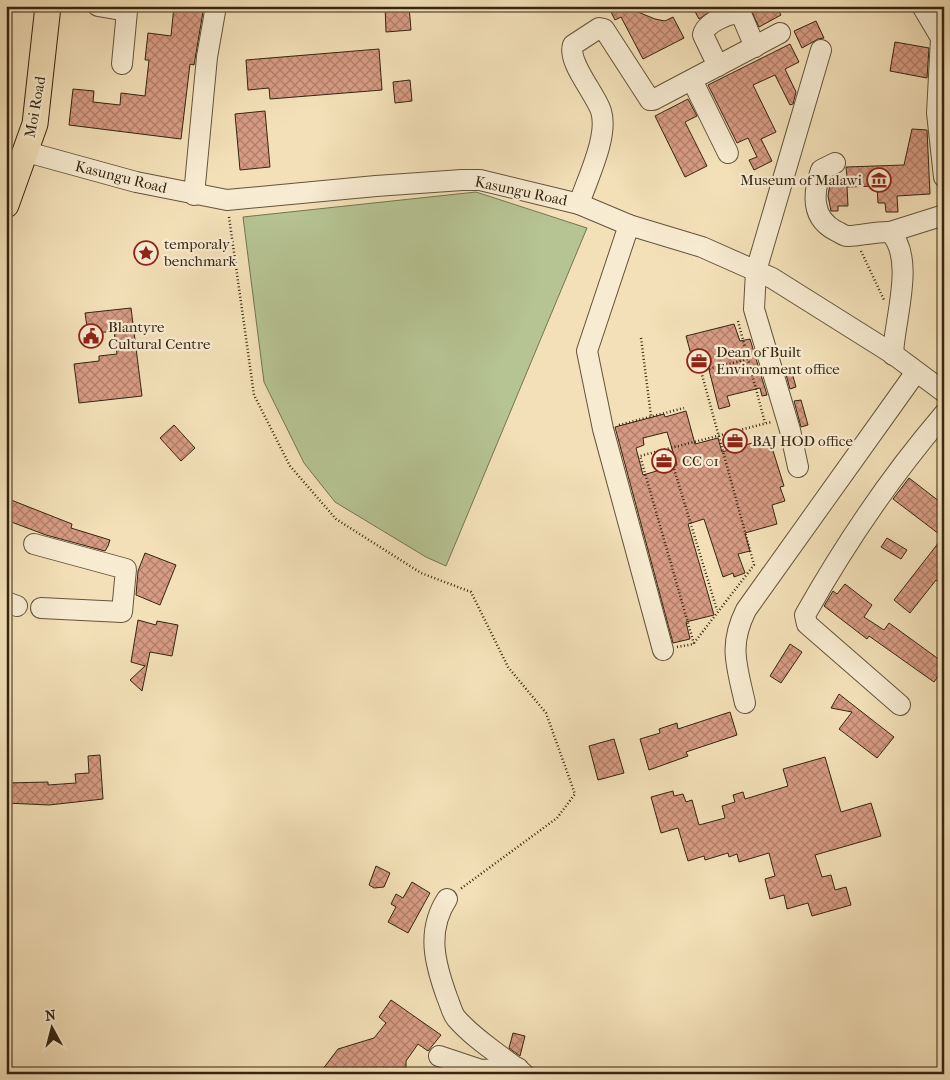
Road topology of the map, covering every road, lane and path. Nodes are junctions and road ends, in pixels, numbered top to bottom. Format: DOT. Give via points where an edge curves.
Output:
graph roads {
  1 [pos="48,6"];
  2 [pos="98,6"];
  3 [pos="216,6"];
  4 [pos="922,6"];
  5 [pos="127,8"];
  6 [pos="780,33"];
  7 [pos="755,47"];
  8 [pos="821,50"];
  9 [pos="122,64"];
  10 [pos="718,66"];
  11 [pos="692,80"];
  12 [pos="27,152"];
  13 [pos="728,153"];
  14 [pos="835,163"];
  15 [pos="944,177"];
  16 [pos="194,195"];
  17 [pos="227,200"];
  18 [pos="580,204"];
  19 [pos="6,205"];
  20 [pos="944,215"];
  21 [pos="629,225"];
  22 [pos="890,232"];
  23 [pos="847,236"];
  24 [pos="756,271"];
  25 [pos="886,305"];
  26 [pos="738,321"];
  27 [pos="641,338"];
  28 [pos="893,355"];
  29 [pos="748,358"];
  30 [pos="916,372"];
  31 [pos="944,392"];
  32 [pos="684,408"];
  33 [pos="944,414"];
  34 [pos="651,416"];
  35 [pos="603,429"];
  36 [pos="718,435"];
  37 [pos="668,449"];
  38 [pos="798,467"];
  39 [pos="34,544"];
  40 [pos="41,608"];
  41 [pos="717,611"];
  42 [pos="694,644"];
  43 [pos="663,650"];
  44 [pos="745,703"];
  45 [pos="900,705"];
  46 [pos="447,899"];
  47 [pos="439,1056"];
  48 [pos="521,1071"];
  1 -- 12 [label="main road, Moi Road" via="35,124"];
  2 -- 5 [label="street"];
  3 -- 16 [label="street" via="207,57"];
  4 -- 15 [label="street" via="941,38 937,113"];
  5 -- 9 [label="street"];
  6 -- 7 [label="street"];
  7 -- 10 [label="street"];
  7 -- 10 [label="street" via="741,14 732,14 708,26 703,35"];
  8 -- 24 [label="street"];
  10 -- 11 [label="street"];
  11 -- 13 [label="street"];
  11 -- 18 [label="street" via="656,100 650,100 604,29 599,28 573,44 572,56 602,112 602,138"];
  12 -- 16 [label="street, Kasungu Road"];
  12 -- 19 [label="main road, Moi Road"];
  14 -- 23 [label="street" via="821,170 817,180 816,204 822,220"];
  16 -- 17 [label="street, Kasungu Road"];
  17 -- 18 [label="street, Kasungu Road" via="480,180"];
  17 -- 46 [label="path" via="254,394 290,466 336,519 421,573 472,592 508,667 546,713 574,794 557,818"];
  18 -- 21 [label="street, Kasungu Road"];
  20 -- 22 [label="street"];
  21 -- 24 [label="street, Kasungu Road" via="702,247"];
  21 -- 35 [label="street" via="587,350"];
  22 -- 23 [label="street"];
  22 -- 28 [label="street" via="898,240 902,280"];
  23 -- 25 [label="path" via="855,240"];
  24 -- 28 [label="street, Kasungu Road"];
  24 -- 38 [label="street" via="754,309"];
  26 -- 29 [label="path"];
  27 -- 34 [label="path"];
  28 -- 30 [label="street, Kasungu Road"];
  29 -- 36 [label="path" via="701,371"];
  29 -- 36 [label="path" via="765,423"];
  30 -- 31 [label="street, Kasungu Road"];
  30 -- 44 [label="street" via="737,627 734,642"];
  32 -- 34 [label="path"];
  33 -- 45 [label="street" via="845,547 806,615 807,624"];
  34 -- 35 [label="path"];
  35 -- 43 [label="street"];
  36 -- 37 [label="path"];
  36 -- 41 [label="path" via="754,565"];
  37 -- 41 [label="path"];
  37 -- 42 [label="path" via="640,456"];
  39 -- 40 [label="street" via="126,569 122,612"];
  41 -- 42 [label="path"];
  42 -- 43 [label="path"];
  46 -- 48 [label="street" via="438,913 435,950 439,976 455,1017"];
  47 -- 48 [label="street" via="481,1070"];
}
